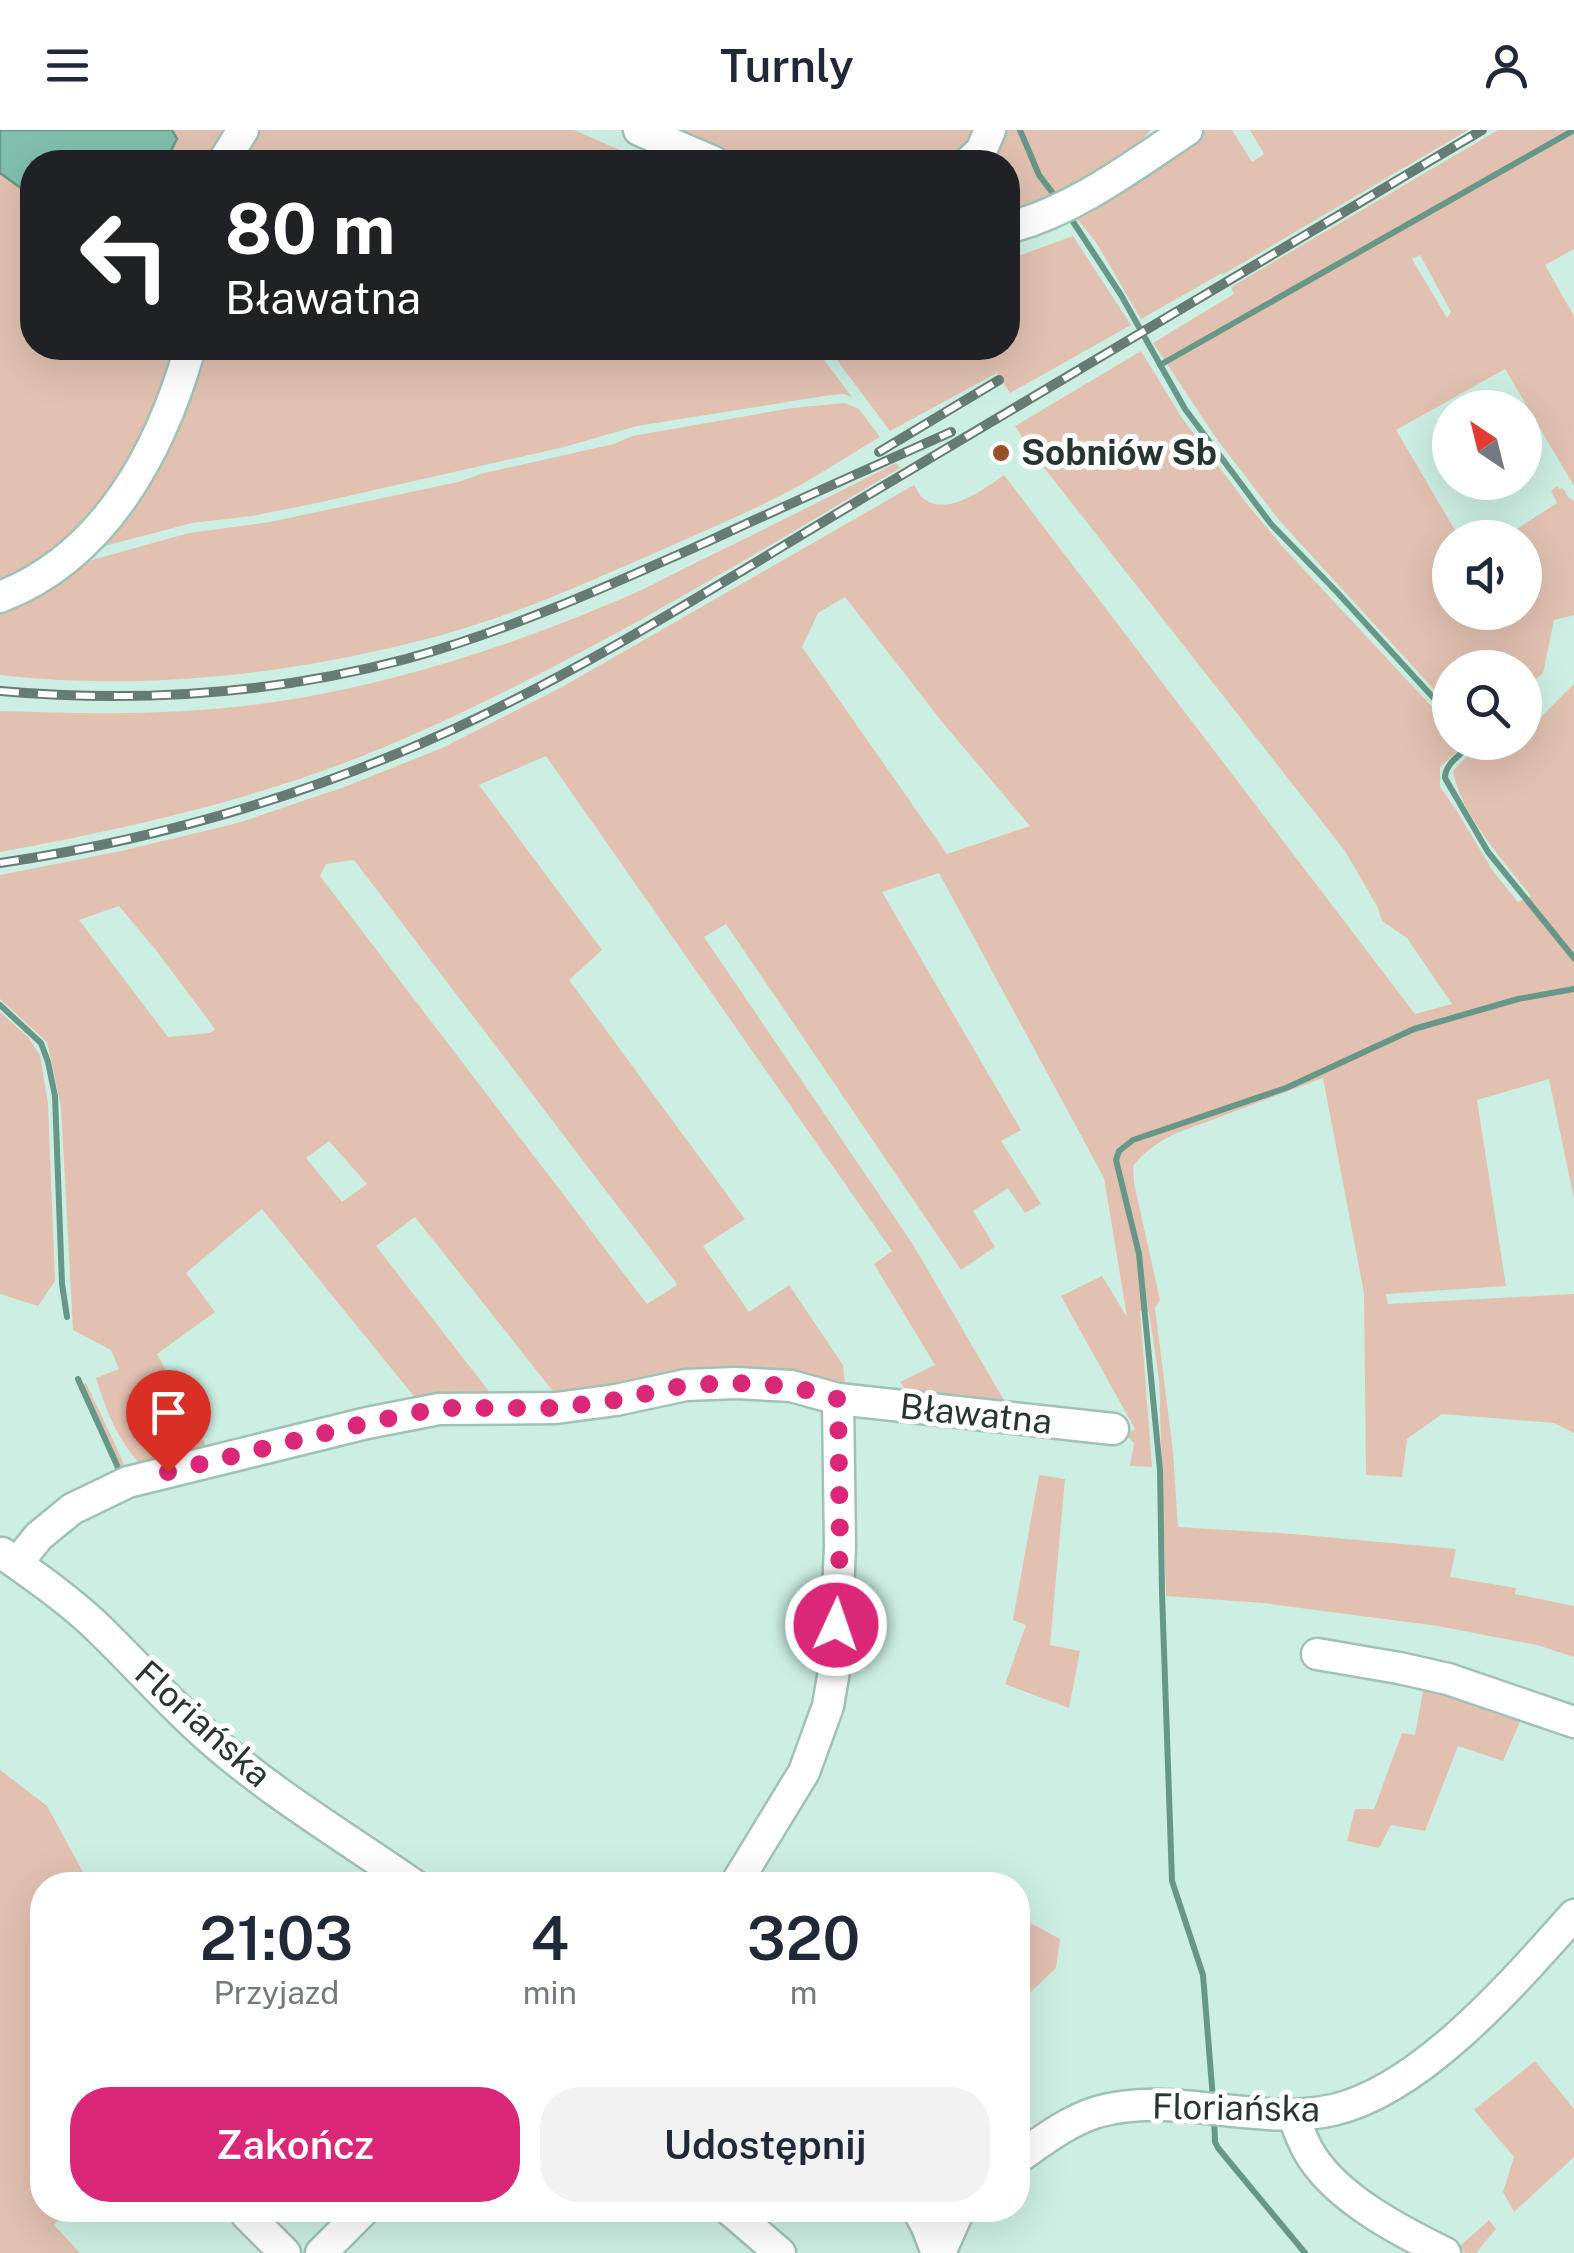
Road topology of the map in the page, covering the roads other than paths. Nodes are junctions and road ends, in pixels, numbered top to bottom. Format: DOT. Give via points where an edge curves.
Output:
graph roads {
  1 [pos="639,130"];
  2 [pos="1188,130"];
  3 [pos="686,150"];
  4 [pos="1021,224"];
  5 [pos="187,360"];
  6 [pos="0,597"];
  7 [pos="838,1399"];
  8 [pos="1113,1429"];
  9 [pos="8,1558"];
  10 [pos="1317,1654"];
  11 [pos="1574,1722"];
  12 [pos="395,1872"];
  13 [pos="743,1872"];
  14 [pos="1574,1915"];
  15 [pos="1293,2114"];
  16 [pos="1030,2150"];
  17 [pos="254,2222"];
  18 [pos="352,2222"];
  19 [pos="744,2222"];
  20 [pos="925,2222"];
  21 [pos="952,2222"];
  22 [pos="285,2253"];
  23 [pos="321,2253"];
  24 [pos="780,2253"];
  25 [pos="938,2253"];
  26 [pos="1445,2253"];
  1 -- 3 [label="street"];
  2 -- 4 [label="street" via="1062,210"];
  5 -- 6 [label="street" via="158,438 116,507 46,574"];
  7 -- 8 [label="street, Bławatna"];
  7 -- 9 [label="street, Bławatna" via="791,1386 736,1383 556,1408 439,1408 128,1482 72,1508"];
  7 -- 13 [label="street" via="840,1546 828,1706 804,1772"];
  9 -- 12 [label="street, Floriańska" via="92,1622 228,1754"];
  10 -- 11 [label="street" via="1448,1679"];
  14 -- 15 [label="street, Floriańska" via="1505,1993 1417,2067 1346,2106"];
  15 -- 16 [label="street, Floriańska" via="1146,2106 1099,2112"];
  15 -- 26 [label="street" via="1313,2159 1352,2199"];
  17 -- 22 [label="street"];
  18 -- 23 [label="street"];
  19 -- 24 [label="street"];
  20 -- 25 [label="street"];
  21 -- 25 [label="street"];
}
